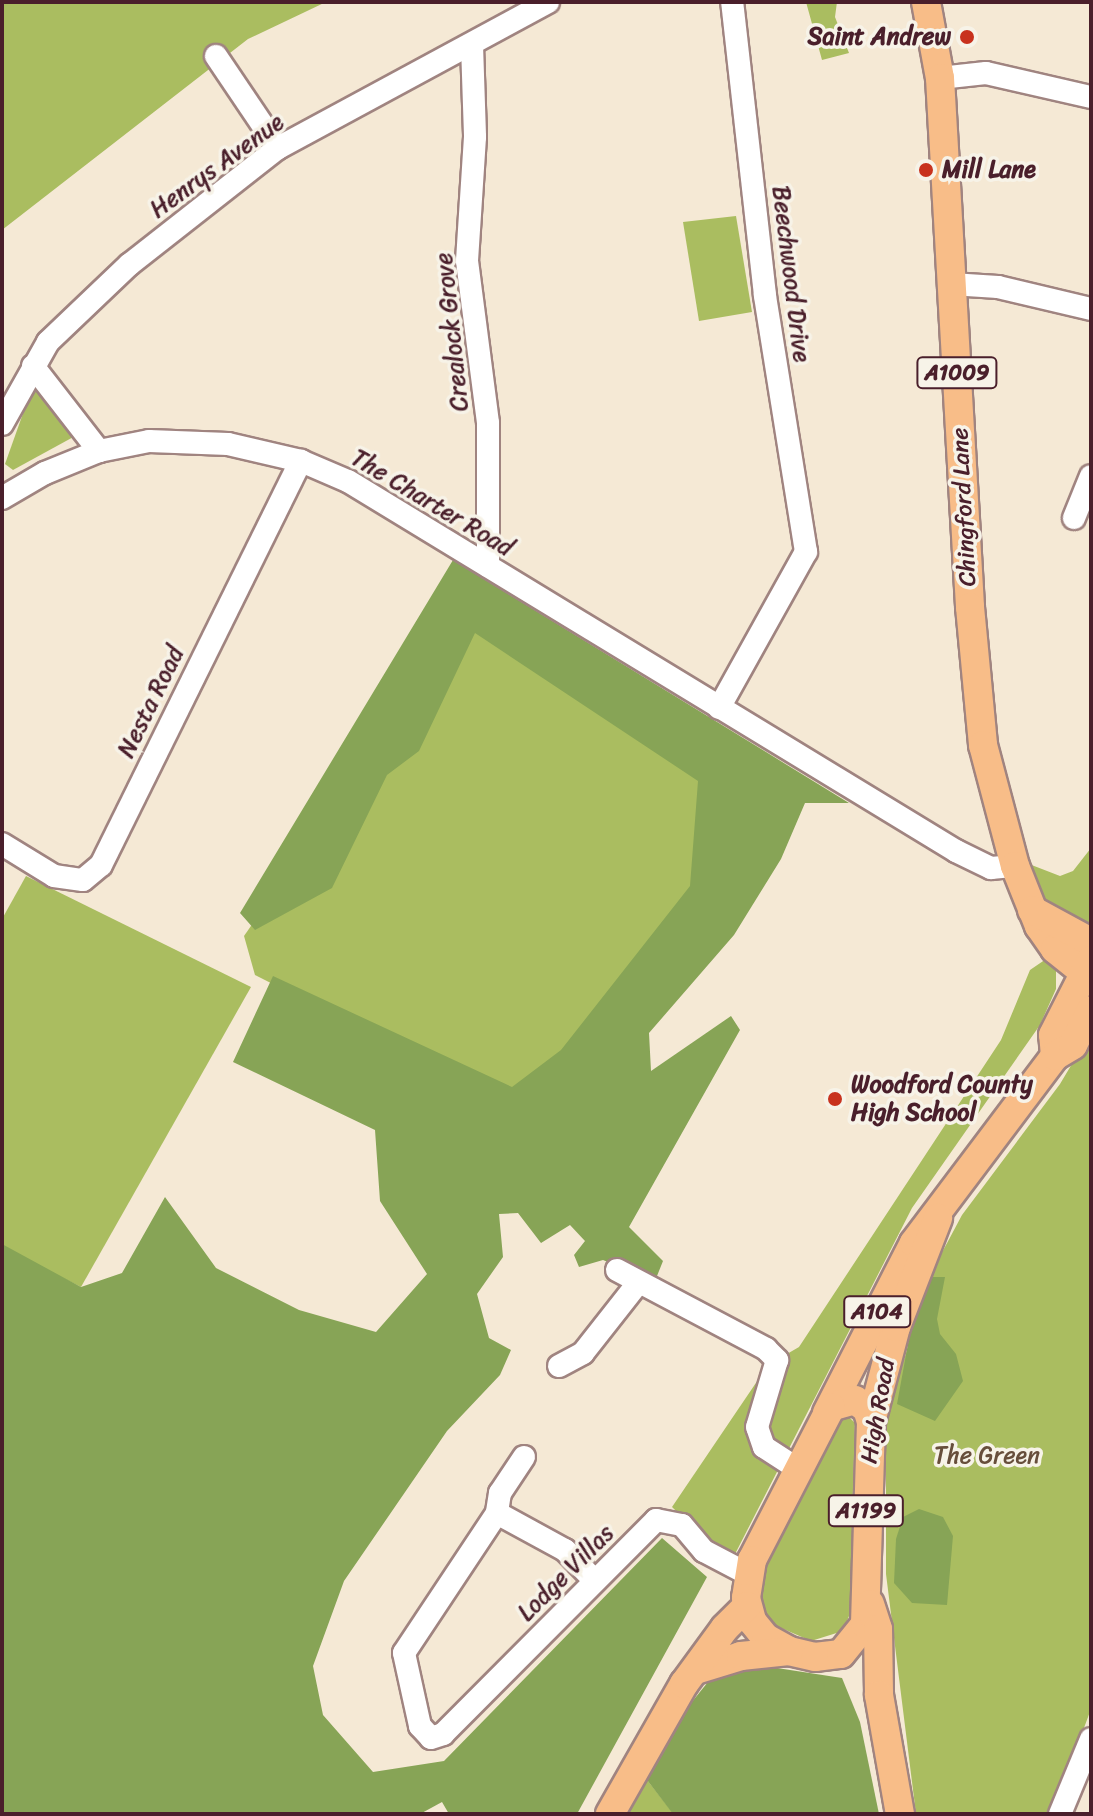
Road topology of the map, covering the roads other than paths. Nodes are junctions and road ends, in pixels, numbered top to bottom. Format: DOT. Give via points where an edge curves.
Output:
graph roads {
  1 [pos="548,2"];
  2 [pos="733,2"];
  3 [pos="926,2"];
  4 [pos="472,45"];
  5 [pos="216,56"];
  6 [pos="940,78"];
  7 [pos="1091,97"];
  8 [pos="278,148"];
  9 [pos="951,284"];
  10 [pos="1091,309"];
  11 [pos="33,366"];
  12 [pos="2,424"];
  13 [pos="99,451"];
  14 [pos="301,461"];
  15 [pos="1091,476"];
  16 [pos="2,498"];
  17 [pos="1074,518"];
  18 [pos="488,566"];
  19 [pos="719,708"];
  20 [pos="2,844"];
  21 [pos="1015,866"];
  22 [pos="1032,910"];
  23 [pos="1091,942"];
  24 [pos="1089,971"];
  25 [pos="1091,1010"];
  26 [pos="1055,1056"];
  27 [pos="938,1218"];
  28 [pos="617,1270"];
  29 [pos="638,1283"];
  30 [pos="559,1366"];
  31 [pos="827,1413"];
  32 [pos="871,1422"];
  33 [pos="524,1457"];
  34 [pos="798,1469"];
  35 [pos="497,1513"];
  36 [pos="748,1574"];
  37 [pos="594,1580"];
  38 [pos="869,1600"];
  39 [pos="747,1606"];
  40 [pos="789,1651"];
  41 [pos="830,1658"];
  42 [pos="696,1670"];
  43 [pos="879,1695"];
  44 [pos="1091,1739"];
  45 [pos="610,1814"];
  46 [pos="900,1814"];
  47 [pos="1060,1814"];
  1 -- 4 [label="street, Henrys Avenue"];
  2 -- 19 [label="street, Beechwood Drive" via="765,295 806,552"];
  3 -- 6 [label="main road, Chingford Lane / A1009"];
  4 -- 8 [label="street, Henrys Avenue"];
  4 -- 18 [label="street, Crealock Grove" via="475,137 467,261 488,423"];
  5 -- 8 [label="street"];
  6 -- 7 [label="street" via="986,73"];
  6 -- 9 [label="main road, Chingford Lane / A1009"];
  8 -- 11 [label="street, Henrys Avenue" via="130,264 48,342"];
  9 -- 10 [label="street" via="998,287"];
  9 -- 21 [label="main road, Chingford Lane / A1009" via="979,710"];
  11 -- 12 [label="street, Henrys Avenue"];
  11 -- 13 [label="street"];
  13 -- 14 [label="street, The Charter Road" via="149,441 228,444"];
  13 -- 16 [label="street, The Charter Road"];
  14 -- 18 [label="street, The Charter Road" via="348,481"];
  14 -- 20 [label="street, Nesta Road" via="101,865 83,880 54,876"];
  15 -- 17 [label="street"];
  18 -- 19 [label="street, The Charter Road"];
  19 -- 21 [label="street, The Charter Road" via="974,861 991,868"];
  21 -- 22 [label="main road, Chingford Lane / A1009"];
  22 -- 23 [label="main road"];
  22 -- 24 [label="main road, Chingford Lane / A1009" via="1055,949"];
  24 -- 26 [label="main road, A104" via="1053,1035"];
  25 -- 26 [label="main road, A104" via="1073,1045"];
  26 -- 27 [label="main road, A104"];
  27 -- 31 [label="main road, High Road / A104" via="896,1273"];
  27 -- 32 [label="main road, High Road / A104" via="896,1327"];
  28 -- 29 [label="street"];
  29 -- 30 [label="street" via="583,1353"];
  29 -- 34 [label="street" via="766,1349 777,1360 757,1427 764,1447"];
  31 -- 32 [label="main road" via="838,1402 855,1400 867,1409"];
  31 -- 34 [label="main road, A104"];
  32 -- 38 [label="main road, High Road / A1199" via="866,1483"];
  33 -- 35 [label="street" via="500,1493"];
  34 -- 36 [label="main road, A104"];
  35 -- 37 [label="street" via="565,1550"];
  35 -- 37 [label="street, Lodge Villas" via="404,1653 420,1726 431,1738 443,1734"];
  36 -- 37 [label="street, Lodge Villas" via="727,1567 682,1525 665,1518 656,1520"];
  36 -- 39 [label="main road, A104"];
  38 -- 41 [label="main road" via="858,1639"];
  38 -- 43 [label="main road, A1199" via="878,1629"];
  39 -- 40 [label="main road" via="758,1630"];
  39 -- 42 [label="main road" via="710,1646"];
  40 -- 41 [label="main road"];
  40 -- 42 [label="main road" via="741,1656"];
  41 -- 43 [label="main road" via="850,1665"];
  42 -- 45 [label="main road"];
  43 -- 46 [label="main road, A1199"];
  44 -- 47 [label="street"];
}
